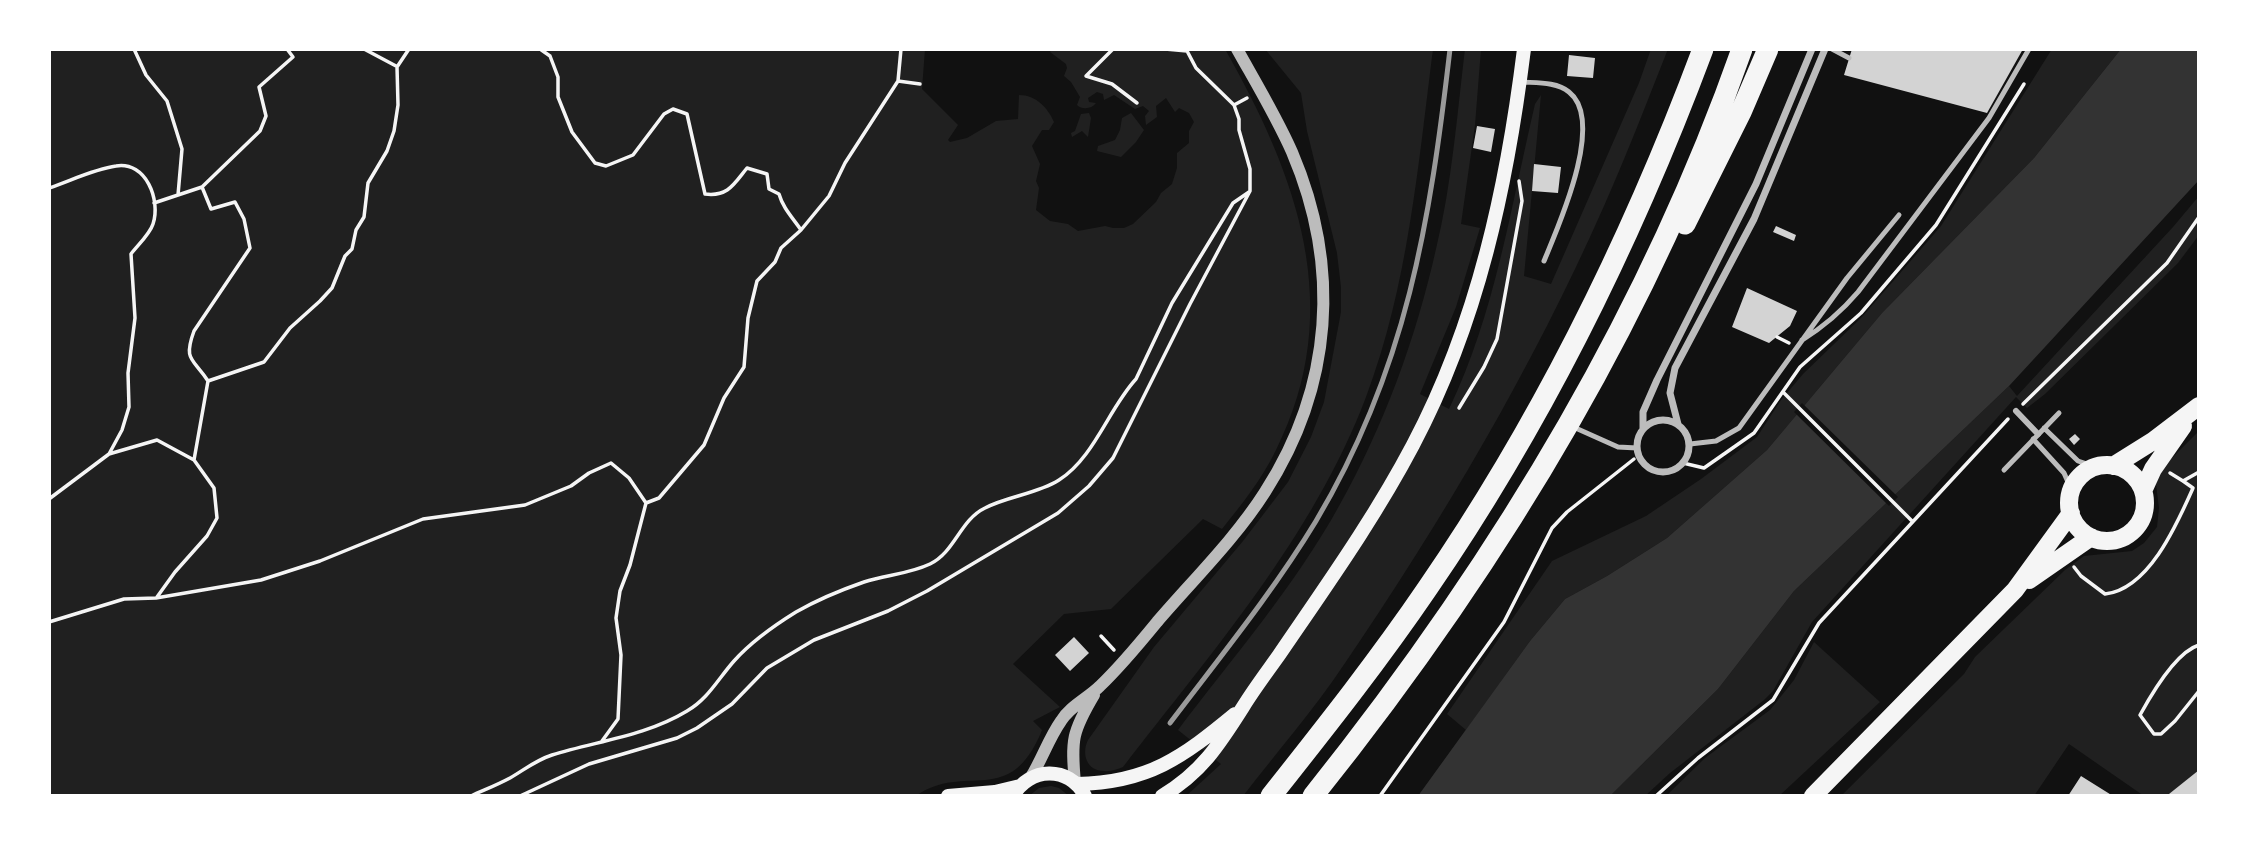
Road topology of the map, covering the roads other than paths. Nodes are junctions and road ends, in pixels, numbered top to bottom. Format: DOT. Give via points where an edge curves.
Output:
graph roads {
  1 [pos="1237,49"];
  2 [pos="1524,49"];
  3 [pos="1695,49"];
  4 [pos="1703,49"];
  5 [pos="1742,49"];
  6 [pos="1768,49"];
  7 [pos="1812,49"];
  8 [pos="1825,49"];
  9 [pos="1832,49"];
  10 [pos="2029,49"];
  11 [pos="1849,58"];
  12 [pos="1519,81"];
  13 [pos="1685,97"];
  14 [pos="1899,215"];
  15 [pos="1544,261"];
  16 [pos="1802,340"];
  17 [pos="2196,409"];
  18 [pos="2016,411"];
  19 [pos="2059,413"];
  20 [pos="1573,416"];
  21 [pos="1678,424"];
  22 [pos="2044,428"];
  23 [pos="1643,429"];
  24 [pos="2035,436"];
  25 [pos="1690,444"];
  26 [pos="1638,452"];
  27 [pos="2104,466"];
  28 [pos="2004,470"];
  29 [pos="2072,491"];
  30 [pos="2143,491"];
  31 [pos="2071,513"];
  32 [pos="2091,537"];
  33 [pos="2015,590"];
  34 [pos="1098,688"];
  35 [pos="1242,708"];
  36 [pos="1021,786"];
  37 [pos="1079,788"];
  38 [pos="948,796"];
  39 [pos="1162,796"];
  40 [pos="1270,796"];
  41 [pos="1313,796"];
  42 [pos="1813,796"];
  1 -- 34 [label="street" via="1283,134 1313,215 1324,274 1317,367 1296,435 1264,494"];
  2 -- 12 [label="main road"];
  3 -- 13 [label="highway"];
  4 -- 13 [label="highway"];
  5 -- 20 [label="highway" via="1677,210"];
  6 -- 20 [label="highway" via="1698,200"];
  7 -- 23 [label="street" via="1756,184 1657,380 1643,412"];
  8 -- 21 [label="street" via="1754,219 1675,368 1670,393"];
  9 -- 11 [label="lane"];
  10 -- 16 [label="lane" via="1991,115 1858,292 1826,326"];
  12 -- 15 [label="lane" via="1560,87 1575,98 1582,114 1574,184"];
  12 -- 35 [label="main road" via="1488,253 1435,402 1368,523"];
  13 -- 40 [label="highway" via="1595,301 1484,501 1427,590"];
  14 -- 16 [label="lane"];
  16 -- 25 [label="lane" via="1739,428 1716,441"];
  17 -- 27 [label="main road" via="2153,442"];
  17 -- 30 [label="main road" via="2153,469"];
  18 -- 24 [label="street"];
  19 -- 22 [label="lane"];
  20 -- 26 [label="lane" via="1618,447"];
  20 -- 41 [label="highway" via="1514,516 1428,645"];
  21 -- 23 [label="street" via="1659,420"];
  21 -- 25 [label="street"];
  22 -- 24 [label="lane"];
  22 -- 27 [label="lane" via="2078,461"];
  23 -- 26 [label="street"];
  24 -- 28 [label="lane"];
  24 -- 29 [label="lane"];
  25 -- 26 [label="street" via="1686,459 1670,472 1654,471"];
  27 -- 29 [label="main road" via="2081,476"];
  27 -- 30 [label="main road" via="2131,474"];
  29 -- 31 [label="main road"];
  30 -- 32 [label="main road" via="2143,513 2132,531 2112,540"];
  31 -- 32 [label="main road" via="2078,527"];
  31 -- 33 [label="main road"];
  32 -- 33 [label="main road"];
  33 -- 42 [label="main road"];
  34 -- 36 [label="street" via="1063,717"];
  34 -- 37 [label="street" via="1074,734 1072,751"];
  35 -- 37 [label="main road" via="1173,760 1138,775"];
  35 -- 39 [label="main road" via="1211,756"];
  36 -- 37 [label="main road" via="1054,773"];
  36 -- 38 [label="main road"];
}
